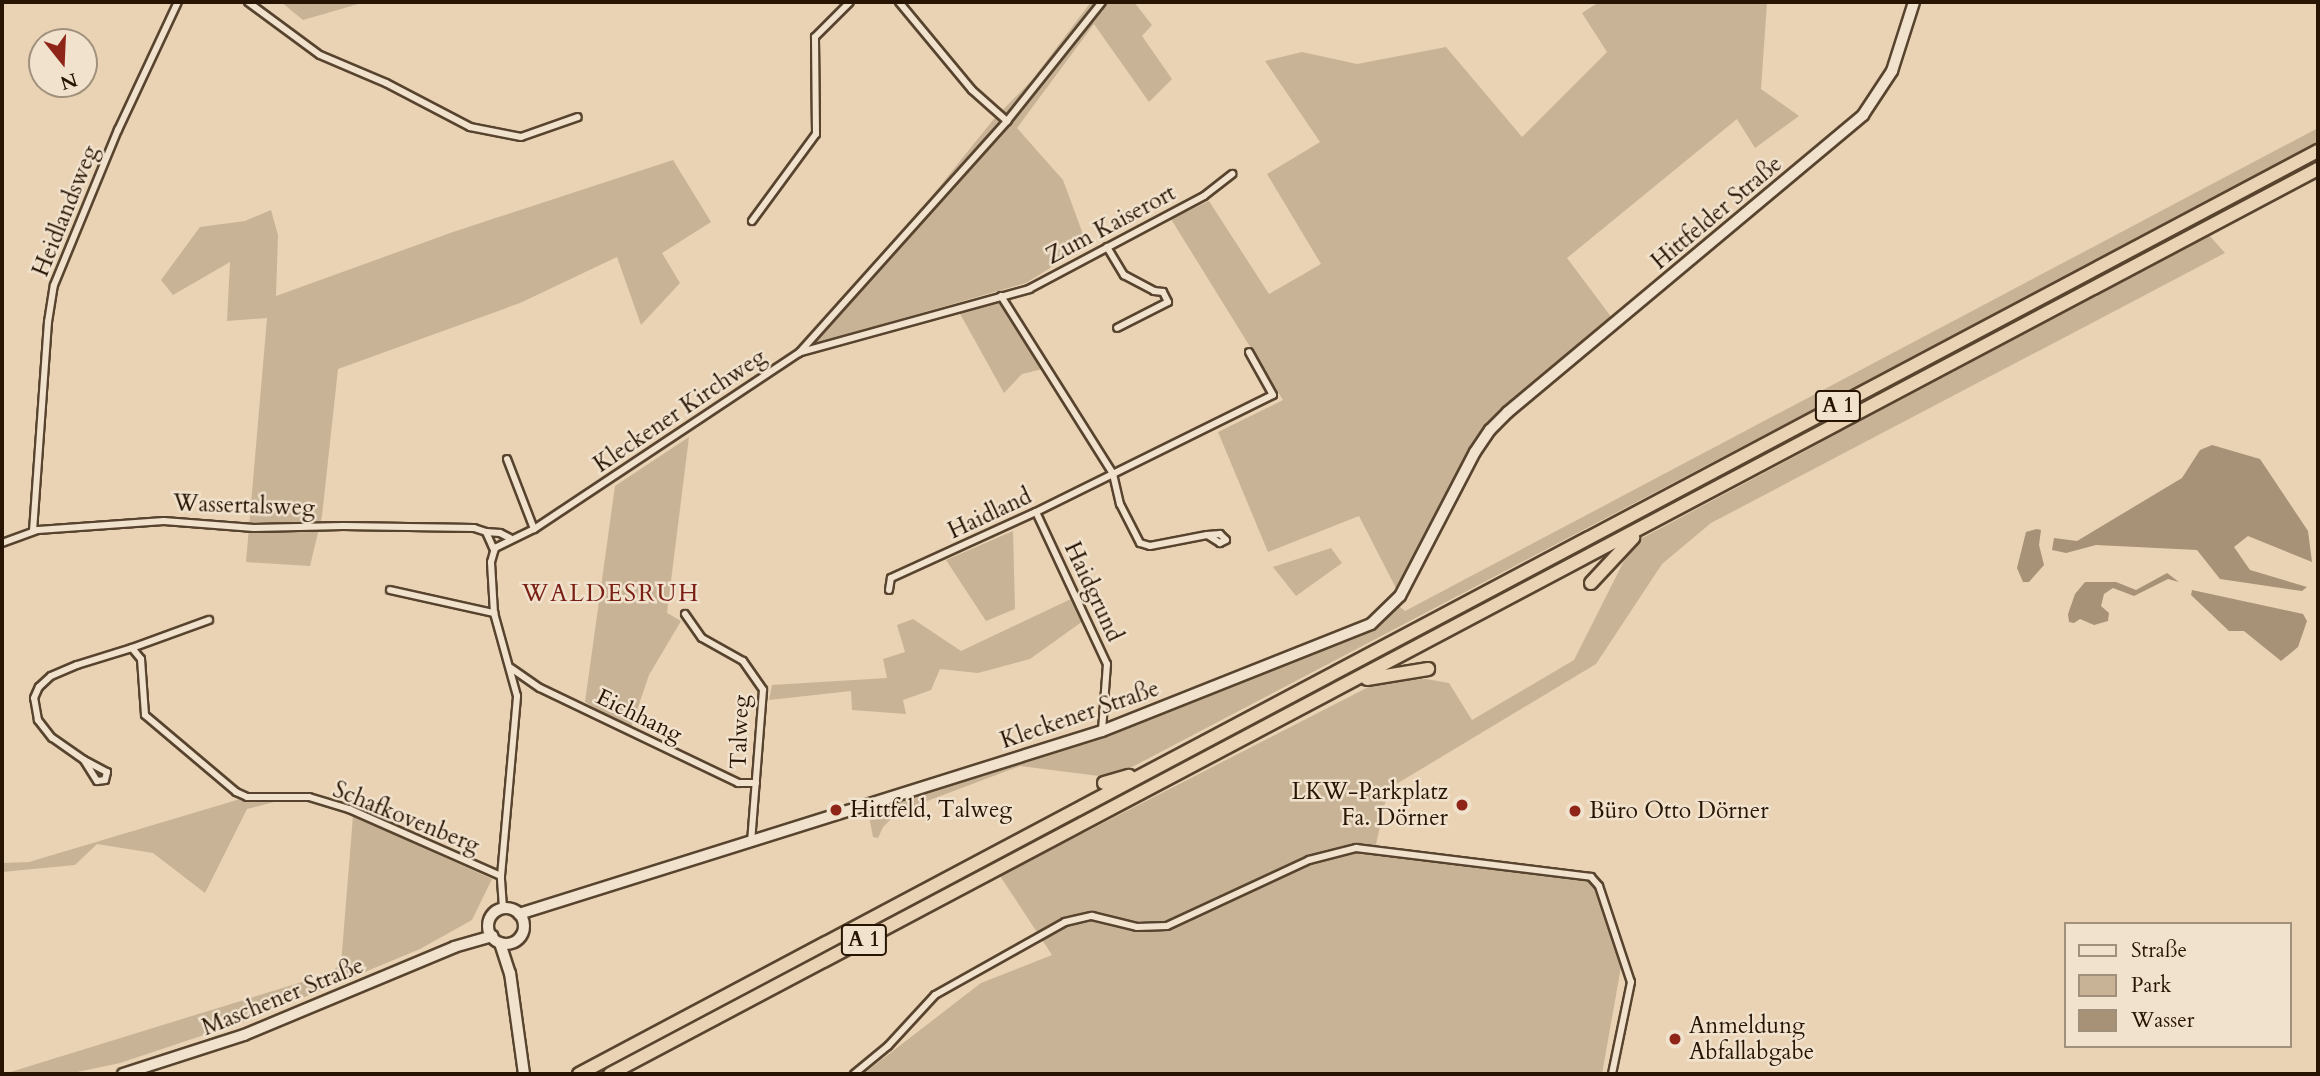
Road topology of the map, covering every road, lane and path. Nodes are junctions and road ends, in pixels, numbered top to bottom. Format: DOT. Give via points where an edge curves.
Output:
graph roads {
  1 [pos="178,2"];
  2 [pos="248,2"];
  3 [pos="850,2"];
  4 [pos="899,2"];
  5 [pos="1102,2"];
  6 [pos="1914,2"];
  7 [pos="578,117"];
  8 [pos="1007,121"];
  9 [pos="2318,151"];
  10 [pos="2318,169"];
  11 [pos="1232,174"];
  12 [pos="752,221"];
  13 [pos="1107,247"];
  14 [pos="1001,296"];
  15 [pos="1118,328"];
  16 [pos="1249,352"];
  17 [pos="799,353"];
  18 [pos="1499,420"];
  19 [pos="508,459"];
  20 [pos="1113,474"];
  21 [pos="1036,512"];
  22 [pos="1655,521"];
  23 [pos="534,529"];
  24 [pos="33,531"];
  25 [pos="486,532"];
  26 [pos="1207,535"];
  27 [pos="510,538"];
  28 [pos="2,543"];
  29 [pos="494,550"];
  30 [pos="1591,583"];
  31 [pos="390,590"];
  32 [pos="888,590"];
  33 [pos="494,613"];
  34 [pos="685,614"];
  35 [pos="209,621"];
  36 [pos="132,648"];
  37 [pos="511,668"];
  38 [pos="1428,669"];
  39 [pos="1340,688"];
  40 [pos="1102,731"];
  41 [pos="84,760"];
  42 [pos="1150,771"];
  43 [pos="756,783"];
  44 [pos="1104,783"];
  45 [pos="751,842"];
  46 [pos="500,876"];
  47 [pos="564,900"];
  48 [pos="875,906"];
  49 [pos="503,908"];
  50 [pos="519,914"];
  51 [pos="488,923"];
  52 [pos="524,925"];
  53 [pos="846,932"];
  54 [pos="496,940"];
  55 [pos="513,942"];
  56 [pos="454,947"];
  57 [pos="510,973"];
  58 [pos="123,1074"];
  59 [pos="524,1074"];
  60 [pos="579,1074"];
  61 [pos="610,1074"];
  62 [pos="854,1074"];
  63 [pos="1612,1074"];
  1 -- 24 [label="street, Heidlandsweg" via="118,130 54,285"];
  2 -- 7 [label="street" via="320,55 470,127 521,137"];
  3 -- 12 [label="street" via="815,37 816,134"];
  4 -- 8 [label="street" via="972,90"];
  5 -- 8 [label="street, Kleckener Kirchweg"];
  6 -- 18 [label="street, Hittfelder Straße" via="1892,71 1863,115"];
  8 -- 17 [label="street, Kleckener Kirchweg"];
  9 -- 42 [label="highway, A 1"];
  10 -- 22 [label="highway, A 1"];
  11 -- 13 [label="street, Zum Kaiserort" via="1204,196"];
  13 -- 14 [label="street, Zum Kaiserort" via="1029,289"];
  13 -- 15 [label="street" via="1124,275 1163,292 1168,302"];
  14 -- 17 [label="street, Zum Kaiserort"];
  14 -- 20 [label="street"];
  16 -- 20 [label="street, Haidland" via="1273,395"];
  17 -- 23 [label="street, Kleckener Kirchweg"];
  18 -- 40 [label="street, Kleckener Straße" via="1475,452 1400,596 1380,618 1359,631"];
  19 -- 23 [label="street"];
  20 -- 21 [label="street, Haidland"];
  20 -- 26 [label="street" via="1120,504 1140,543 1150,546"];
  21 -- 32 [label="street, Haidland" via="891,578"];
  21 -- 40 [label="street, Haidgrund" via="1107,664"];
  22 -- 30 [label="highway" via="1627,543"];
  22 -- 39 [label="highway, A 1"];
  23 -- 27 [label="street, Kleckener Kirchweg"];
  24 -- 25 [label="street, Wassertalsweg" via="144,521 262,528 474,528"];
  24 -- 28 [label="street, Wassertalsweg"];
  25 -- 27 [label="street, Wassertalsweg"];
  25 -- 29 [label="street"];
  27 -- 29 [label="street, Kleckener Kirchweg"];
  29 -- 33 [label="street"];
  31 -- 33 [label="street"];
  33 -- 37 [label="street"];
  34 -- 43 [label="street, Talweg" via="702,638 743,661 763,690"];
  35 -- 36 [label="street"];
  36 -- 41 [label="street" via="51,676 34,698 38,720 52,738"];
  36 -- 46 [label="street, Schafkovenberg" via="141,659 145,715 236,792 247,797 309,797 349,809"];
  37 -- 43 [label="street, Eichhang" via="540,688 737,783"];
  37 -- 46 [label="street" via="517,696"];
  38 -- 39 [label="highway" via="1383,675"];
  39 -- 61 [label="highway, A 1"];
  40 -- 45 [label="street, Kleckener Straße"];
  42 -- 44 [label="highway"];
  42 -- 53 [label="highway, A 1"];
  43 -- 45 [label="street, Talweg"];
  45 -- 47 [label="street, Kleckener Straße"];
  46 -- 49 [label="street"];
  47 -- 50 [label="street, Kleckener Straße"];
  47 -- 52 [label="street, Kleckener Straße"];
  48 -- 53 [label="highway"];
  49 -- 50 [label="street"];
  49 -- 51 [label="street"];
  50 -- 52 [label="street"];
  51 -- 54 [label="street"];
  51 -- 56 [label="street, Maschener Straße"];
  52 -- 55 [label="street"];
  53 -- 60 [label="highway, A 1"];
  54 -- 55 [label="street"];
  54 -- 56 [label="street, Maschener Straße"];
  54 -- 57 [label="street"];
  55 -- 57 [label="street"];
  56 -- 58 [label="street, Maschener Straße" via="244,1035"];
  57 -- 59 [label="street"];
  62 -- 63 [label="street" via="888,1046 935,995 1065,922 1092,916 1137,927 1167,926 1309,860 1356,848 1591,877 1599,886 1631,982"];
}
